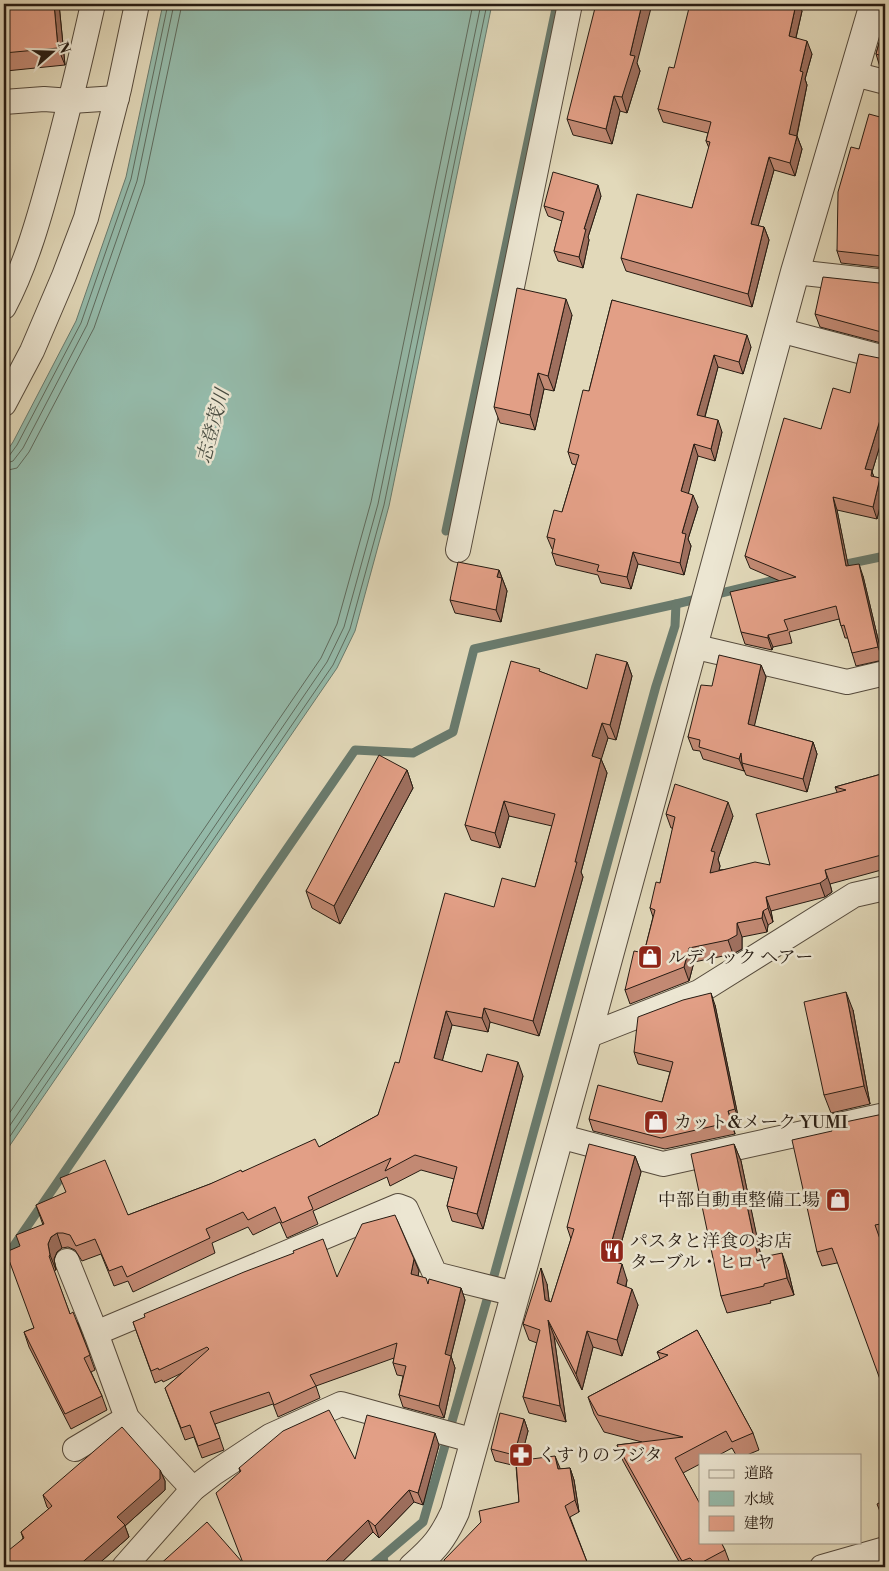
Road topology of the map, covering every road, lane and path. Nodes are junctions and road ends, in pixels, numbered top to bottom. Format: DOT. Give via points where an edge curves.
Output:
graph roads {
  1 [pos="93,4"];
  2 [pos="137,4"];
  3 [pos="570,4"];
  4 [pos="874,4"];
  5 [pos="854,74"];
  6 [pos="885,82"];
  7 [pos="117,98"];
  8 [pos="72,101"];
  9 [pos="4,102"];
  10 [pos="795,272"];
  11 [pos="885,282"];
  12 [pos="4,308"];
  13 [pos="779,330"];
  14 [pos="885,358"];
  15 [pos="4,404"];
  16 [pos="458,550"];
  17 [pos="692,646"];
  18 [pos="885,673"];
  19 [pos="885,888"];
  20 [pos="587,1036"];
  21 [pos="885,1115"];
  22 [pos="558,1136"];
  23 [pos="67,1262"];
  24 [pos="515,1294"];
  25 [pos="96,1333"];
  26 [pos="127,1418"];
  27 [pos="475,1441"];
  28 [pos="75,1449"];
  29 [pos="193,1489"];
  30 [pos="885,1549"];
  31 [pos="124,1567"];
  32 [pos="413,1567"];
  33 [pos="822,1567"];
  1 -- 8 [label="street"];
  2 -- 7 [label="street"];
  3 -- 16 [label="street"];
  4 -- 5 [label="street"];
  5 -- 6 [label="street"];
  5 -- 10 [label="street"];
  7 -- 8 [label="street"];
  7 -- 15 [label="street" via="86,218 32,351"];
  8 -- 9 [label="street"];
  8 -- 12 [label="street" via="36,229"];
  10 -- 11 [label="street"];
  10 -- 13 [label="street"];
  13 -- 14 [label="street"];
  13 -- 17 [label="street"];
  17 -- 18 [label="street" via="847,682"];
  17 -- 20 [label="street"];
  19 -- 20 [label="street" via="854,895 699,992"];
  20 -- 22 [label="street"];
  21 -- 22 [label="street" via="663,1164"];
  22 -- 24 [label="street"];
  23 -- 25 [label="street"];
  24 -- 25 [label="street" via="435,1274 406,1209 398,1206"];
  24 -- 27 [label="street"];
  25 -- 26 [label="street"];
  26 -- 28 [label="street"];
  26 -- 29 [label="street"];
  27 -- 29 [label="street" via="341,1404 270,1436"];
  27 -- 32 [label="street" via="455,1512 445,1534"];
  29 -- 31 [label="street"];
  30 -- 33 [label="street"];
}
